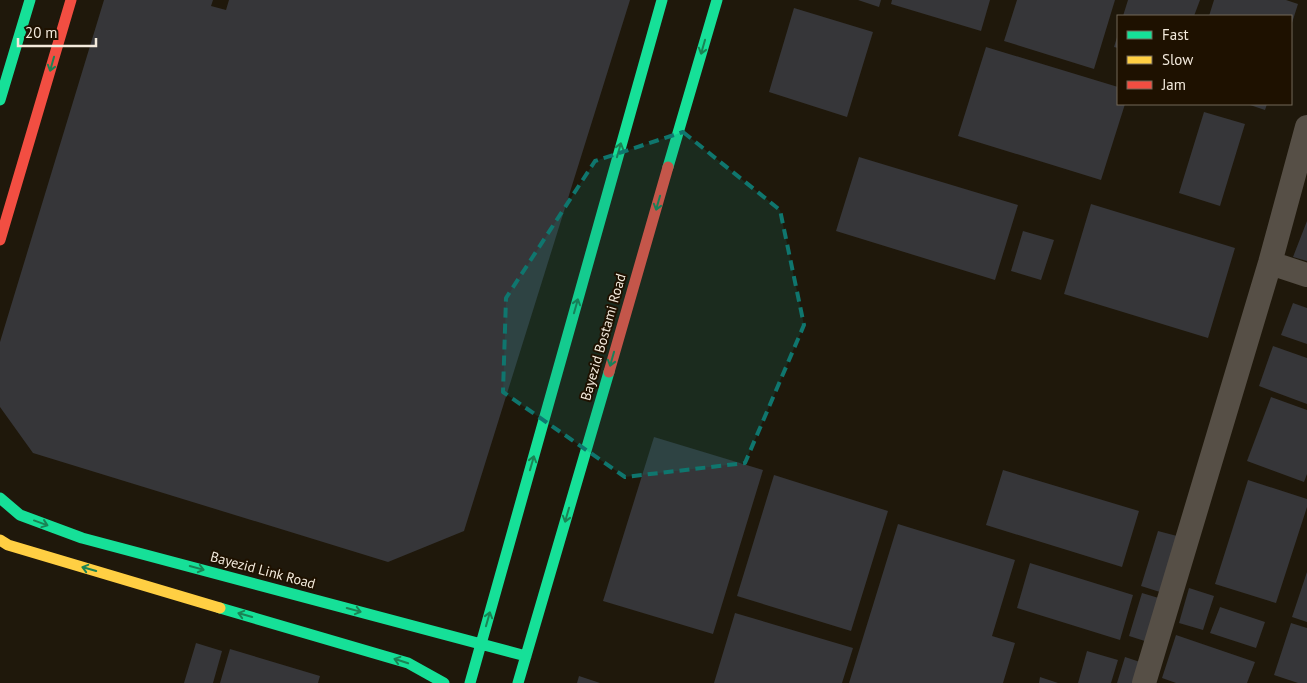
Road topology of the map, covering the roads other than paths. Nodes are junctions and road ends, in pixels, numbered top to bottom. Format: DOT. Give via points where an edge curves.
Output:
graph roads {
  1 [pos="30,0"];
  2 [pos="71,0"];
  3 [pos="662,0"];
  4 [pos="717,0"];
  5 [pos="0,100"];
  6 [pos="1307,127"];
  7 [pos="0,240"];
  8 [pos="1270,263"];
  9 [pos="1307,275"];
  10 [pos="0,498"];
  11 [pos="6,541"];
  12 [pos="481,643"];
  13 [pos="526,656"];
  14 [pos="444,683"];
  15 [pos="470,683"];
  16 [pos="518,683"];
  17 [pos="1144,683"];
  1 -- 5 [label="main road"];
  2 -- 7 [label="main road, one-way"];
  12 -- 3 [label="main road, one-way"];
  4 -- 13 [label="main road, Bayezid Bostami Road, one-way"];
  6 -- 8 [label="street"];
  8 -- 9 [label="street"];
  8 -- 17 [label="street"];
  10 -- 12 [label="main road, Bayezid Link Road, one-way" via="19,519 82,538"];
  14 -- 11 [label="main road, one-way" via="408,663"];
  12 -- 13 [label="main road, Bayezid Link Road"];
  12 -- 15 [label="main road"];
  13 -- 16 [label="main road, Bayezid Bostami Road"];
}
